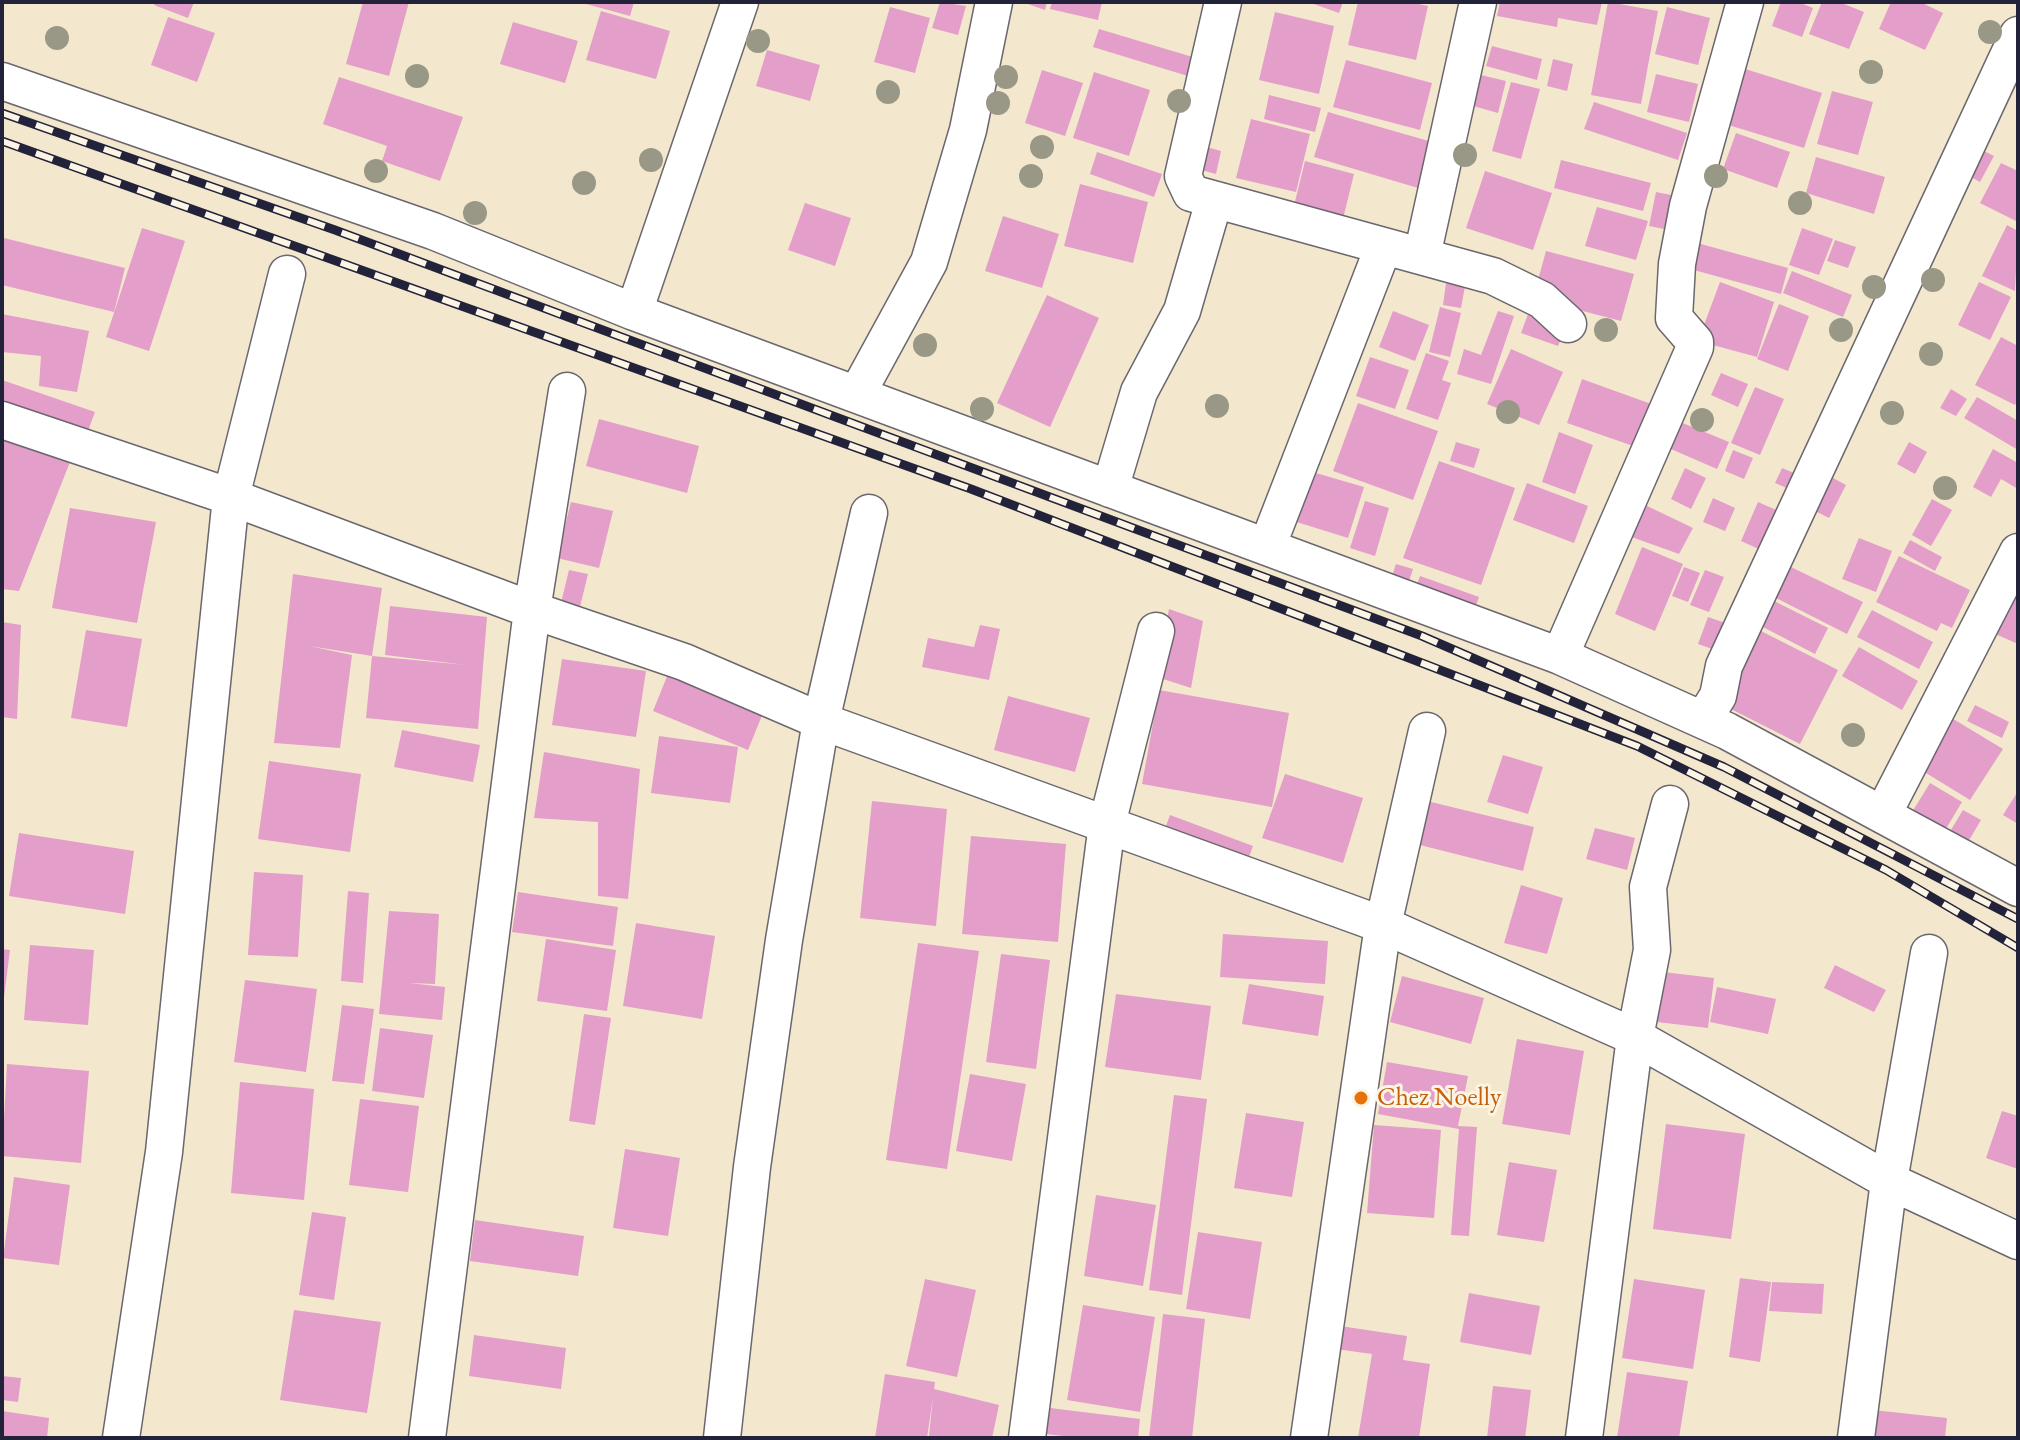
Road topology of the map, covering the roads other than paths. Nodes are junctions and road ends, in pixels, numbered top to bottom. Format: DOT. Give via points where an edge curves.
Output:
graph roads {
  1 [pos="740,2"];
  2 [pos="994,2"];
  3 [pos="1223,2"];
  4 [pos="1478,2"];
  5 [pos="1745,2"];
  6 [pos="2018,35"];
  7 [pos="2,81"];
  8 [pos="1214,201"];
  9 [pos="1383,248"];
  10 [pos="1422,256"];
  11 [pos="287,274"];
  12 [pos="634,312"];
  13 [pos="1568,324"];
  14 [pos="567,391"];
  15 [pos="857,394"];
  16 [pos="2,420"];
  17 [pos="1110,489"];
  18 [pos="231,497"];
  19 [pos="869,513"];
  20 [pos="1267,547"];
  21 [pos="2018,552"];
  22 [pos="532,610"];
  23 [pos="1156,631"];
  24 [pos="1560,656"];
  25 [pos="1703,720"];
  26 [pos="821,721"];
  27 [pos="1427,731"];
  28 [pos="1670,804"];
  29 [pos="1883,814"];
  30 [pos="1107,824"];
  31 [pos="2018,888"];
  32 [pos="1383,925"];
  33 [pos="1929,953"];
  34 [pos="1635,1037"];
  35 [pos="1889,1181"];
  36 [pos="2018,1241"];
  37 [pos="121,1438"];
  38 [pos="427,1438"];
  39 [pos="722,1438"];
  40 [pos="1027,1438"];
  41 [pos="1309,1438"];
  42 [pos="1584,1438"];
  43 [pos="1856,1438"];
  1 -- 12 [label="street"];
  2 -- 15 [label="street" via="968,130 929,262"];
  3 -- 8 [label="street" via="1183,176 1191,193"];
  4 -- 10 [label="street"];
  5 -- 24 [label="street" via="1677,264 1674,318 1695,342 1693,352"];
  6 -- 25 [label="street"];
  7 -- 12 [label="street" via="433,231"];
  8 -- 9 [label="street"];
  8 -- 17 [label="street" via="1182,311 1139,392"];
  9 -- 10 [label="street"];
  9 -- 20 [label="street"];
  10 -- 13 [label="street" via="1521,287"];
  11 -- 18 [label="street"];
  12 -- 15 [label="street"];
  14 -- 22 [label="street"];
  15 -- 17 [label="street"];
  16 -- 18 [label="street"];
  17 -- 20 [label="street"];
  18 -- 22 [label="street"];
  18 -- 37 [label="street" via="164,1152"];
  19 -- 26 [label="street"];
  20 -- 24 [label="street"];
  21 -- 29 [label="street"];
  22 -- 26 [label="street" via="699,668"];
  22 -- 38 [label="street"];
  23 -- 30 [label="street"];
  24 -- 25 [label="street"];
  25 -- 29 [label="street"];
  26 -- 30 [label="street"];
  26 -- 39 [label="street" via="771,1031"];
  27 -- 32 [label="street"];
  28 -- 34 [label="street" via="1648,887 1652,950"];
  29 -- 31 [label="street"];
  30 -- 32 [label="street"];
  30 -- 40 [label="street"];
  32 -- 34 [label="street"];
  32 -- 41 [label="street"];
  33 -- 35 [label="street"];
  34 -- 35 [label="street"];
  34 -- 42 [label="street"];
  35 -- 36 [label="street"];
  35 -- 43 [label="street"];
}
